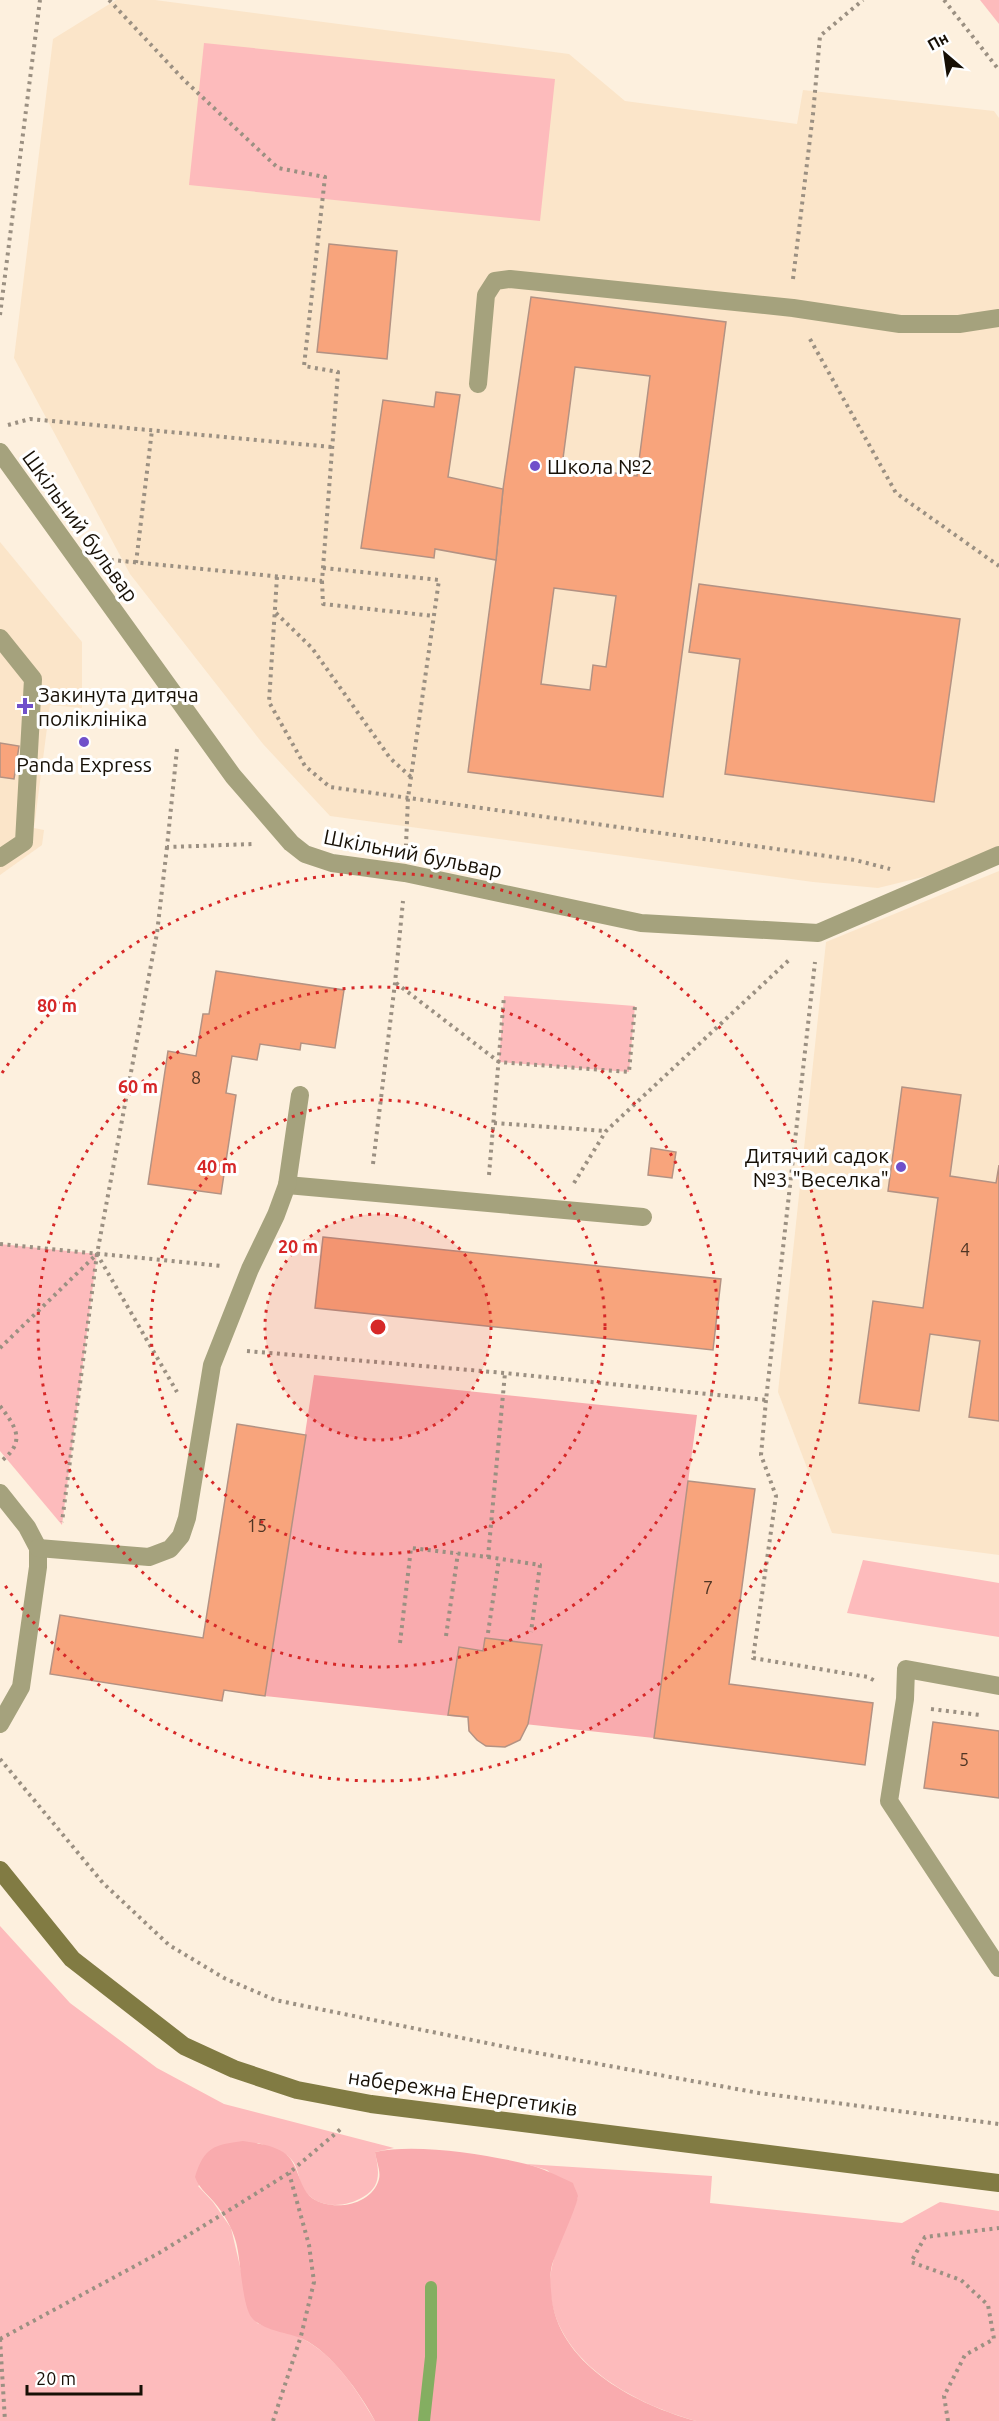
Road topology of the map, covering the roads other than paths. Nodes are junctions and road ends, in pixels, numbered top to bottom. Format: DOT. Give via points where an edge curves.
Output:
graph roads {
  1 [pos="999,318"];
  2 [pos="478,384"];
  3 [pos="0,452"];
  4 [pos="0,638"];
  5 [pos="999,855"];
  6 [pos="0,858"];
  7 [pos="300,1095"];
  8 [pos="287,1185"];
  9 [pos="642,1217"];
  10 [pos="0,1493"];
  11 [pos="38,1548"];
  12 [pos="999,1686"];
  13 [pos="0,1724"];
  14 [pos="0,1870"];
  15 [pos="999,1968"];
  16 [pos="999,2183"];
  1 -- 2 [label="street" via="959,324 900,324 793,308 510,279 495,281 486,295"];
  3 -- 5 [label="street, Шкільний бульвар" via="233,776 305,854 332,863 405,873 641,923 818,933"];
  4 -- 6 [label="street" via="33,679 24,842"];
  7 -- 8 [label="street"];
  8 -- 9 [label="street"];
  8 -- 11 [label="street" via="212,1365 181,1536 170,1548 149,1557"];
  10 -- 11 [label="street"];
  11 -- 13 [label="street" via="21,1687"];
  12 -- 15 [label="street" via="906,1669 889,1801"];
  14 -- 16 [label="street, набережна Енергетиків" via="72,1959 184,2046 234,2069 297,2090 371,2104"];
}
